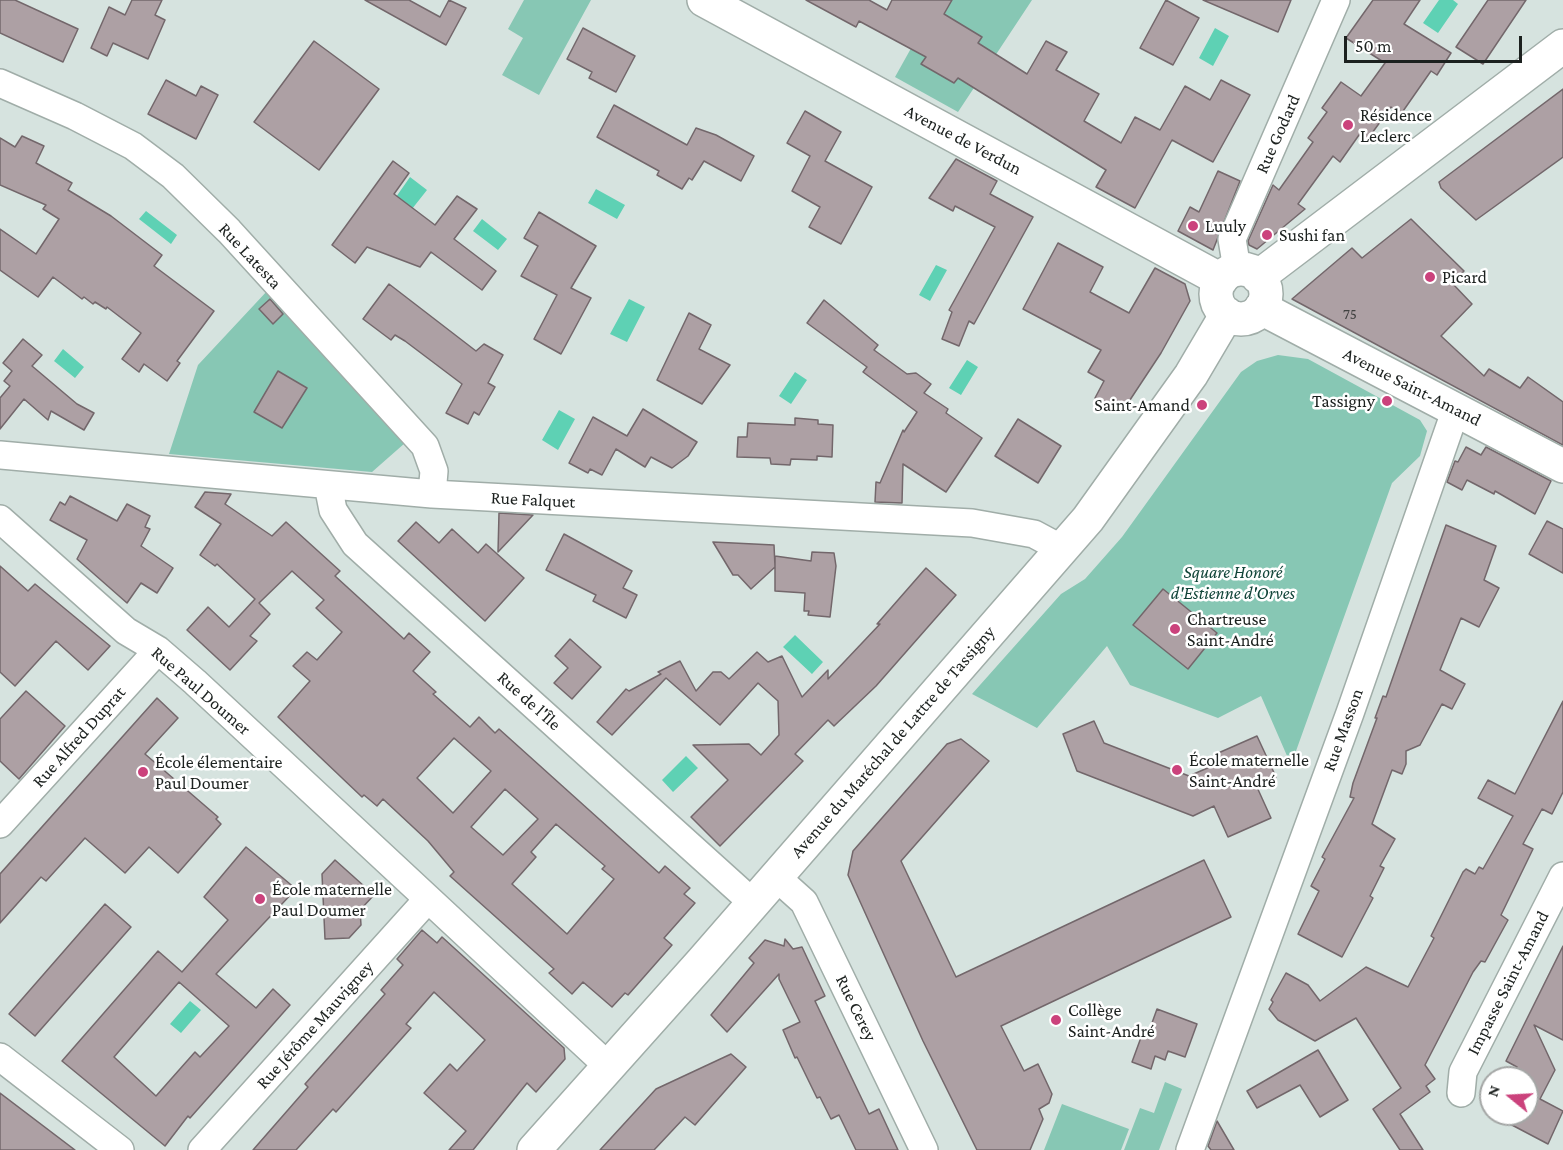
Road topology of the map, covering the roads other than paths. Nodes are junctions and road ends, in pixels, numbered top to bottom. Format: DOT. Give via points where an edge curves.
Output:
graph roads {
  1 [pos="704,0"];
  2 [pos="1336,0"];
  3 [pos="1563,46"];
  4 [pos="0,83"];
  5 [pos="1244,283"];
  6 [pos="1456,409"];
  7 [pos="0,454"];
  8 [pos="1563,466"];
  9 [pos="328,485"];
  10 [pos="432,494"];
  11 [pos="0,519"];
  12 [pos="1062,549"];
  13 [pos="158,650"];
  14 [pos="0,824"];
  15 [pos="775,876"];
  16 [pos="1563,876"];
  17 [pos="428,899"];
  18 [pos="752,902"];
  19 [pos="0,1057"];
  20 [pos="608,1066"];
  21 [pos="1461,1093"];
  22 [pos="120,1150"];
  23 [pos="202,1150"];
  24 [pos="534,1150"];
  25 [pos="924,1150"];
  26 [pos="1190,1150"];
  1 -- 5 [label="main road, Avenue de Verdun"];
  2 -- 5 [label="street, Rue Godard" via="1232,239"];
  3 -- 5 [label="main road"];
  4 -- 10 [label="street, Rue Latesta" via="133,146 173,176 229,231 425,446 434,471"];
  5 -- 6 [label="main road, Avenue Saint-Amand" via="1435,401"];
  5 -- 12 [label="main road, Avenue du Maréchal de Lattre de Tassigny" via="1216,298 1227,314 1191,375"];
  6 -- 8 [label="main road, Avenue Saint-Amand"];
  6 -- 26 [label="street, Rue Masson"];
  7 -- 9 [label="street, Rue Falquet"];
  9 -- 10 [label="street, Rue Falquet"];
  9 -- 18 [label="street, Rue de l'Île" via="333,510 355,544"];
  10 -- 12 [label="street, Rue Falquet" via="972,523 1034,534"];
  11 -- 13 [label="street, Rue Paul Doumer" via="126,631"];
  12 -- 15 [label="main road, Avenue du Maréchal de Lattre de Tassigny"];
  13 -- 14 [label="street, Rue Alfred Duprat"];
  13 -- 17 [label="street, Rue Paul Doumer"];
  15 -- 18 [label="main road, Avenue du Maréchal de Lattre de Tassigny"];
  15 -- 25 [label="street, Rue Cerey" via="804,902"];
  16 -- 21 [label="street, Impasse Saint-Amand" via="1463,1072"];
  17 -- 20 [label="street, Rue Paul Doumer"];
  17 -- 23 [label="street, Rue Jérôme Mauvigney"];
  18 -- 20 [label="main road, Avenue du Maréchal de Lattre de Tassigny"];
  19 -- 22 [label="street"];
  20 -- 24 [label="main road, Avenue du Maréchal de Lattre de Tassigny"];
}
